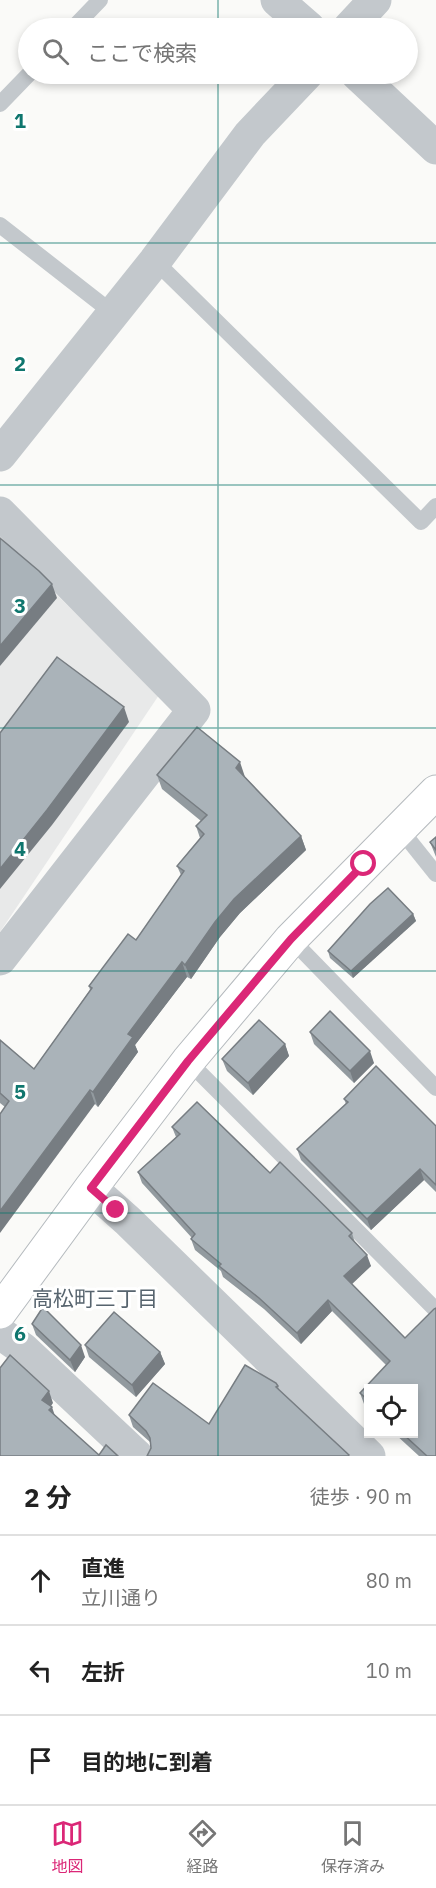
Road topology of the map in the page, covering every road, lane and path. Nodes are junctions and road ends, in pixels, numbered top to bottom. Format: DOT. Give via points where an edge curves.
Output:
graph roads {
  1 [pos="100,0"];
  2 [pos="277,0"];
  3 [pos="375,0"];
  4 [pos="83,18"];
  5 [pos="298,18"];
  6 [pos="358,18"];
  7 [pos="19,84"];
  8 [pos="298,84"];
  9 [pos="368,84"];
  10 [pos="0,104"];
  11 [pos="436,148"];
  12 [pos="0,225"];
  13 [pos="155,261"];
  14 [pos="114,314"];
  15 [pos="0,455"];
  16 [pos="436,506"];
  17 [pos="0,513"];
  18 [pos="436,792"];
  19 [pos="400,829"];
  20 [pos="436,874"];
  21 [pos="291,939"];
  22 [pos="0,959"];
  23 [pos="188,1061"];
  24 [pos="436,1088"];
  25 [pos="91,1188"];
  26 [pos="436,1310"];
  27 [pos="0,1312"];
  28 [pos="0,1333"];
  29 [pos="137,1456"];
  30 [pos="369,1456"];
  1 -- 4 [label="lane"];
  2 -- 5 [label="street"];
  3 -- 6 [label="street"];
  7 -- 10 [label="lane"];
  8 -- 13 [label="street" via="250,134"];
  9 -- 11 [label="street"];
  12 -- 14 [label="lane"];
  13 -- 14 [label="street"];
  13 -- 16 [label="lane" via="421,522"];
  14 -- 15 [label="street"];
  17 -- 22 [label="street" via="194,710"];
  18 -- 19 [label="main road"];
  19 -- 20 [label="lane"];
  19 -- 21 [label="main road"];
  21 -- 23 [label="main road"];
  21 -- 24 [label="lane"];
  23 -- 25 [label="main road"];
  23 -- 26 [label="lane"];
  25 -- 27 [label="main road"];
  25 -- 30 [label="street"];
  28 -- 29 [label="street" via="23,1349"];
}
